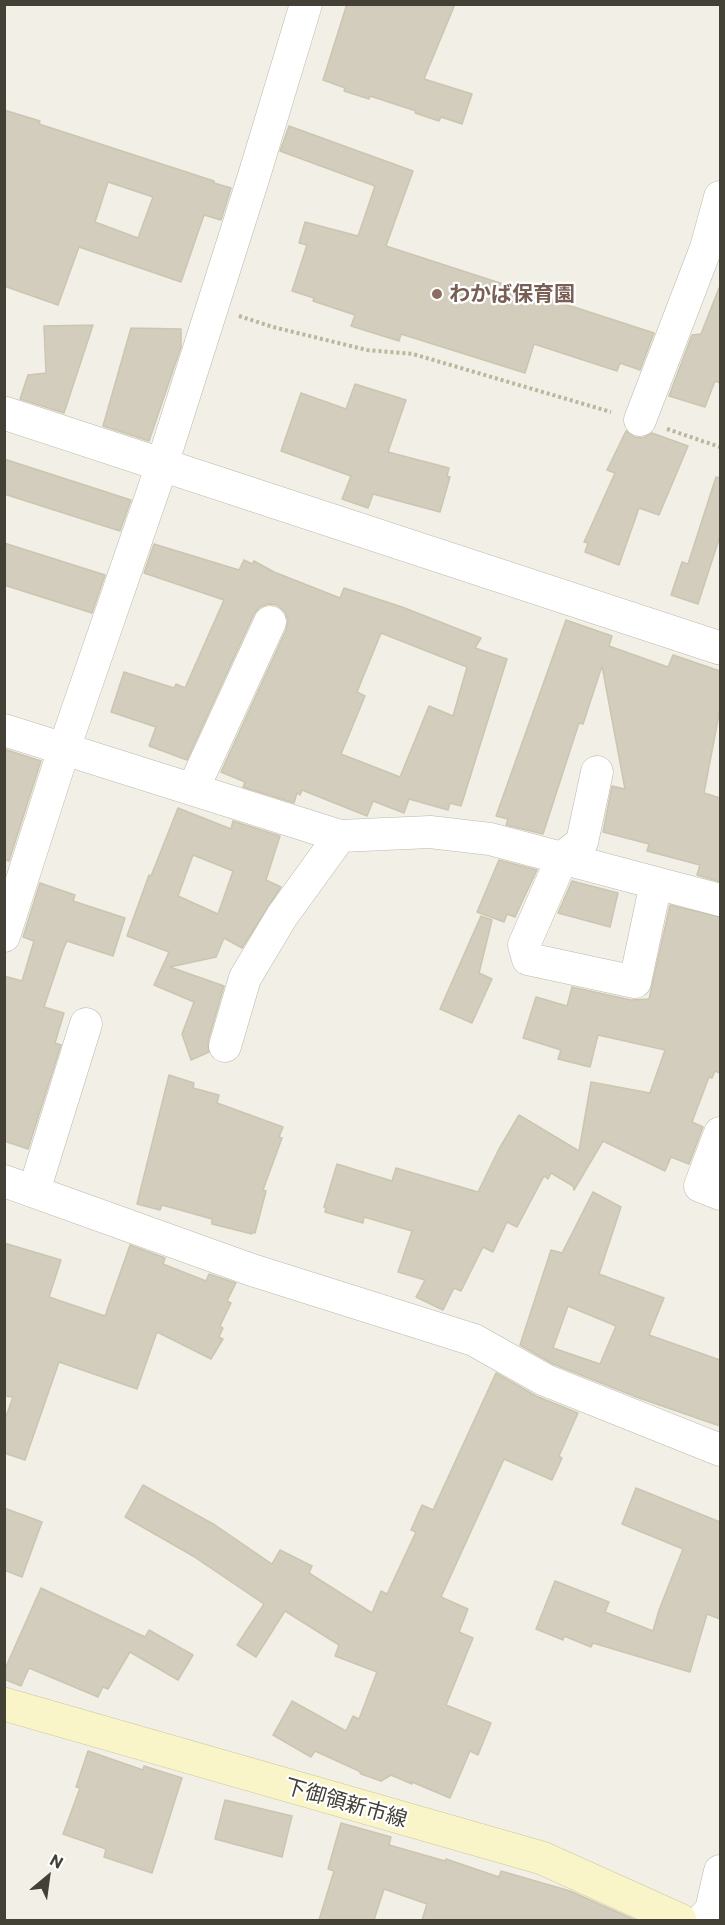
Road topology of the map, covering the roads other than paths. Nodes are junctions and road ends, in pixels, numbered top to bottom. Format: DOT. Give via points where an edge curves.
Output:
graph roads {
  1 [pos="306,4"];
  2 [pos="720,197"];
  3 [pos="4,413"];
  4 [pos="640,420"];
  5 [pos="162,465"];
  6 [pos="270,622"];
  7 [pos="720,648"];
  8 [pos="4,730"];
  9 [pos="64,749"];
  10 [pos="597,772"];
  11 [pos="193,789"];
  12 [pos="340,836"];
  13 [pos="562,858"];
  14 [pos="656,883"];
  15 [pos="720,900"];
  16 [pos="4,936"];
  17 [pos="86,1024"];
  18 [pos="225,1046"];
  19 [pos="720,1133"];
  20 [pos="4,1181"];
  21 [pos="34,1191"];
  22 [pos="720,1194"];
  23 [pos="720,1450"];
  24 [pos="4,1704"];
  25 [pos="720,1871"];
  26 [pos="680,1920"];
  27 [pos="702,1920"];
  1 -- 5 [label="street"];
  2 -- 4 [label="street" via="706,248"];
  3 -- 5 [label="street"];
  5 -- 7 [label="street"];
  5 -- 9 [label="street"];
  6 -- 11 [label="street"];
  8 -- 9 [label="street"];
  9 -- 11 [label="street"];
  9 -- 16 [label="street"];
  10 -- 13 [label="street" via="582,842"];
  11 -- 12 [label="street"];
  12 -- 13 [label="street" via="430,832 490,839"];
  12 -- 18 [label="street" via="282,916 245,978"];
  13 -- 14 [label="street"];
  13 -- 14 [label="street" via="524,945 528,958 635,982"];
  14 -- 15 [label="street"];
  17 -- 21 [label="street"];
  19 -- 22 [label="street" via="700,1186"];
  20 -- 21 [label="street"];
  21 -- 23 [label="street" via="252,1270 474,1340 545,1380"];
  24 -- 26 [label="main road, 下御領新市線" via="542,1858"];
  25 -- 27 [label="street" via="711,1910"];
}
